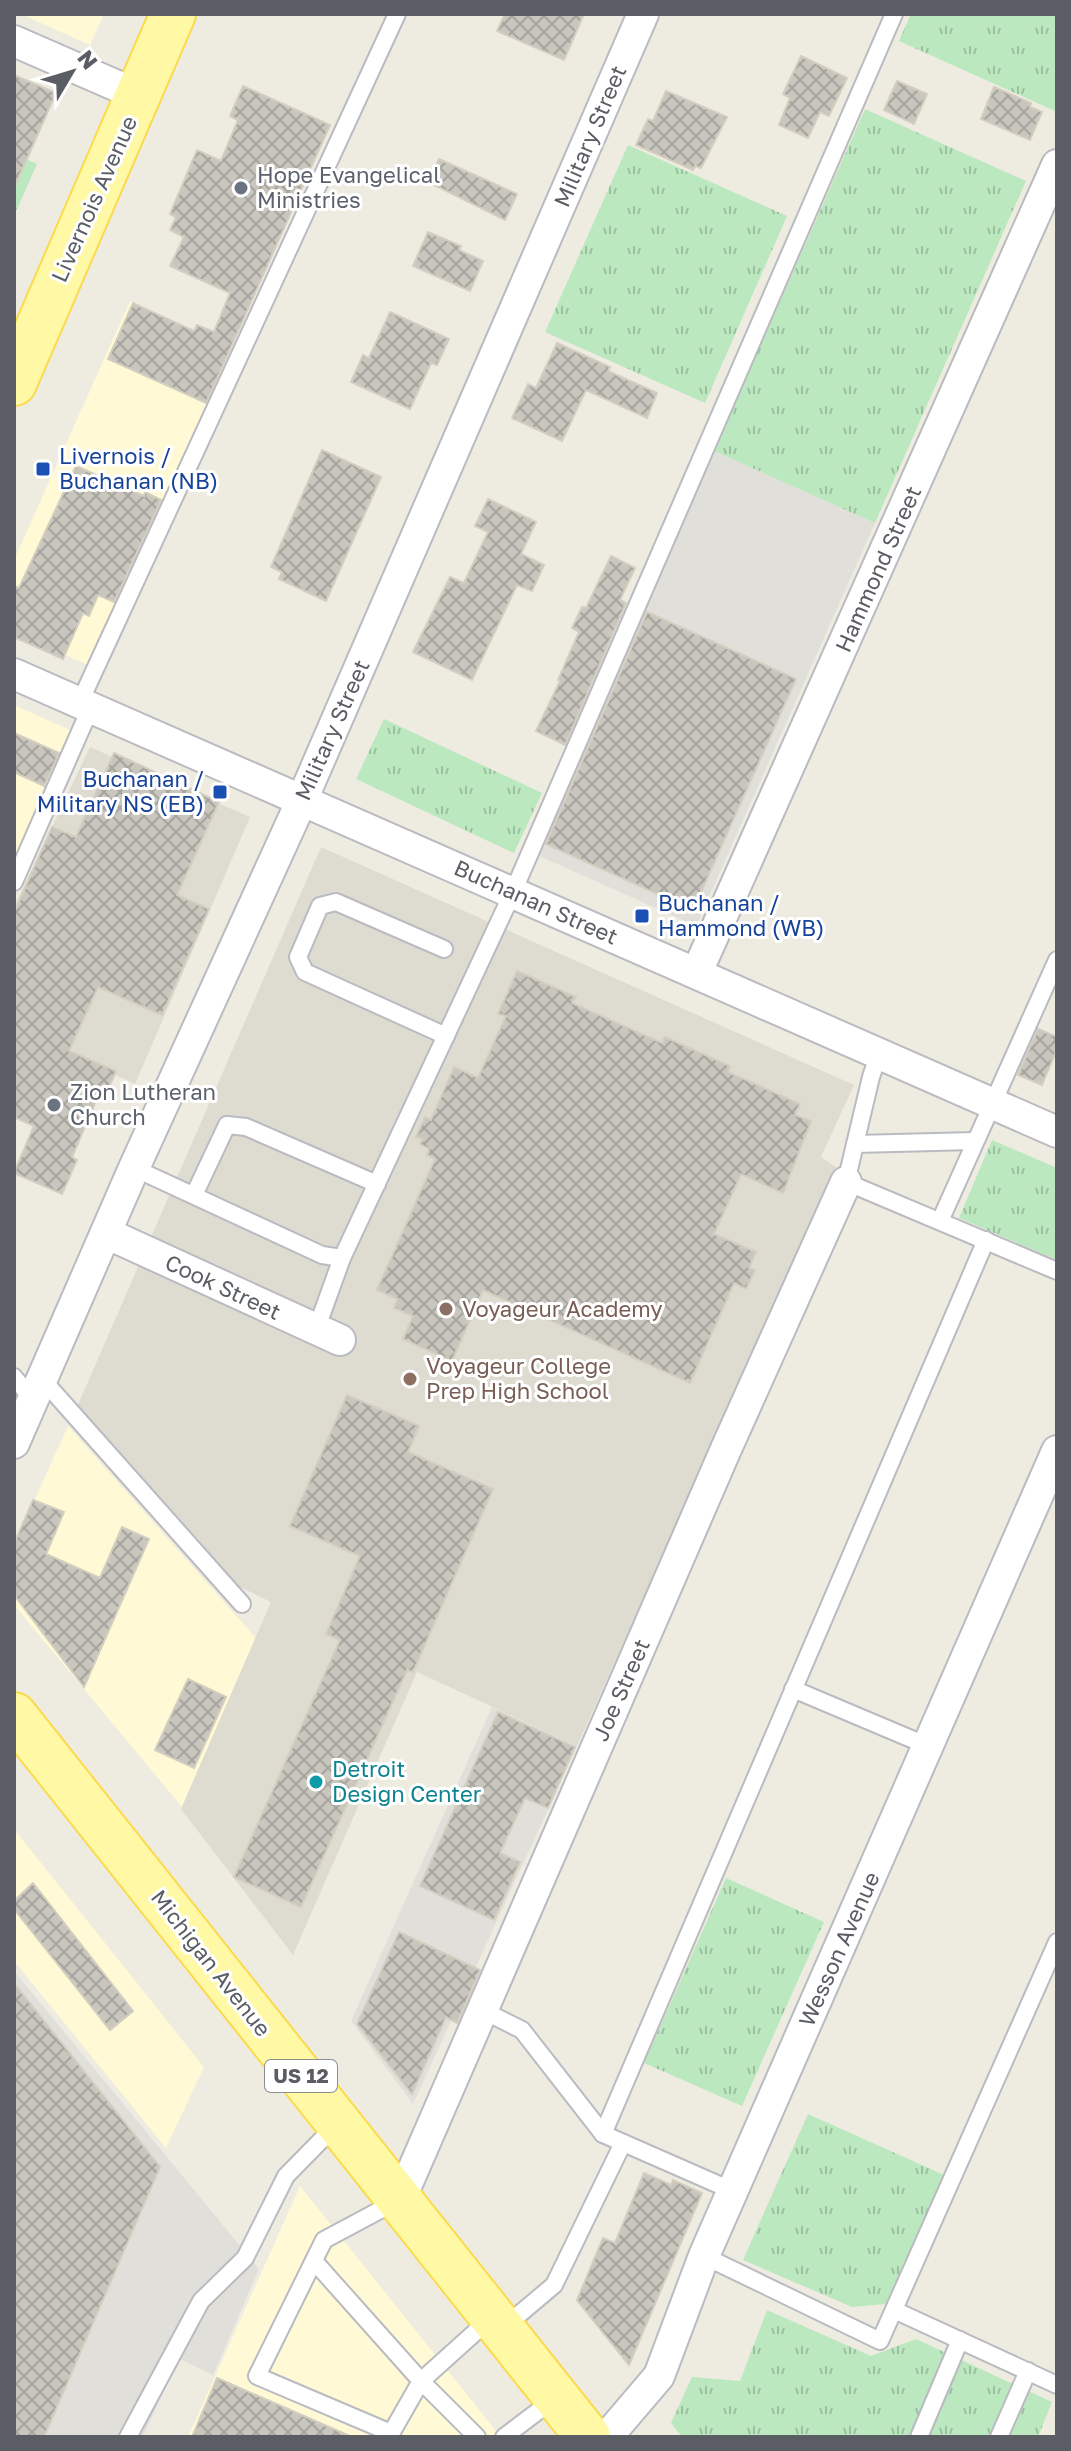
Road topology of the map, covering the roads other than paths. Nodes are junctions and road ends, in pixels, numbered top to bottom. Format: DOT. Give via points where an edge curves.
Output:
graph roads {
  1 [pos="173,14"];
  2 [pos="397,14"];
  3 [pos="643,14"];
  4 [pos="894,14"];
  5 [pos="14,41"];
  6 [pos="140,96"];
  7 [pos="1057,165"];
  8 [pos="14,383"];
  9 [pos="14,674"];
  10 [pos="85,706"];
  11 [pos="302,800"];
  12 [pos="14,882"];
  13 [pos="513,892"];
  14 [pos="444,949"];
  15 [pos="1057,960"];
  16 [pos="697,972"];
  17 [pos="446,1036"];
  18 [pos="879,1053"];
  19 [pos="992,1103"];
  20 [pos="1057,1132"];
  21 [pos="975,1141"];
  22 [pos="855,1144"];
  23 [pos="134,1168"];
  24 [pos="846,1182"];
  25 [pos="377,1184"];
  26 [pos="194,1195"];
  27 [pos="940,1221"];
  28 [pos="106,1233"];
  29 [pos="986,1240"];
  30 [pos="342,1258"];
  31 [pos="1057,1271"];
  32 [pos="328,1335"];
  33 [pos="30,1385"];
  34 [pos="14,1443"];
  35 [pos="1057,1451"];
  36 [pos="242,1604"];
  37 [pos="793,1689"];
  38 [pos="14,1715"];
  39 [pos="928,1746"];
  40 [pos="1057,1942"];
  41 [pos="482,2010"];
  42 [pos="338,2122"];
  43 [pos="603,2134"];
  44 [pos="623,2143"];
  45 [pos="733,2191"];
  46 [pos="400,2200"];
  47 [pos="704,2256"];
  48 [pos="314,2261"];
  49 [pos="894,2310"];
  50 [pos="497,2323"];
  51 [pos="960,2340"];
  52 [pos="1028,2371"];
  53 [pos="421,2381"];
  54 [pos="1057,2385"];
  55 [pos="556,2397"];
  56 [pos="390,2435"];
  57 [pos="128,2437"];
  58 [pos="477,2437"];
  59 [pos="504,2437"];
  60 [pos="588,2437"];
  61 [pos="607,2437"];
  62 [pos="919,2437"];
  63 [pos="999,2437"];
  1 -- 6 [label="main road, Livernois Avenue"];
  2 -- 10 [label="lane"];
  3 -- 11 [label="street, Military Street"];
  4 -- 13 [label="lane"];
  5 -- 6 [label="street"];
  6 -- 8 [label="main road, Livernois Avenue"];
  7 -- 16 [label="street, Hammond Street"];
  9 -- 10 [label="street, Buchanan Street"];
  10 -- 11 [label="street, Buchanan Street"];
  10 -- 12 [label="lane"];
  11 -- 13 [label="street, Buchanan Street"];
  11 -- 23 [label="street, Military Street"];
  13 -- 16 [label="street, Buchanan Street"];
  13 -- 17 [label="lane"];
  14 -- 17 [label="lane" via="336,902 320,906 298,957 305,972"];
  15 -- 19 [label="lane"];
  16 -- 18 [label="street, Buchanan Street"];
  17 -- 25 [label="lane"];
  18 -- 19 [label="street, Buchanan Street"];
  18 -- 22 [label="lane"];
  19 -- 20 [label="street, Buchanan Street"];
  19 -- 21 [label="lane"];
  21 -- 22 [label="lane"];
  21 -- 27 [label="lane"];
  22 -- 24 [label="lane"];
  23 -- 26 [label="lane"];
  23 -- 28 [label="street, Military Street"];
  24 -- 27 [label="lane"];
  24 -- 41 [label="street, Joe Street"];
  25 -- 26 [label="lane" via="246,1127 227,1125"];
  25 -- 30 [label="lane"];
  26 -- 30 [label="lane" via="322,1255"];
  27 -- 29 [label="lane"];
  28 -- 32 [label="street, Cook Street"];
  28 -- 33 [label="street, Military Street"];
  29 -- 31 [label="lane"];
  29 -- 37 [label="lane"];
  30 -- 32 [label="lane"];
  33 -- 34 [label="street, Military Street"];
  33 -- 36 [label="lane"];
  35 -- 39 [label="street, Wesson Avenue"];
  37 -- 39 [label="lane"];
  37 -- 43 [label="lane"];
  38 -- 42 [label="main road, Michigan Avenue / US 12"];
  39 -- 45 [label="street, Wesson Avenue"];
  40 -- 49 [label="lane"];
  41 -- 43 [label="lane" via="522,2030"];
  41 -- 46 [label="street, Joe Street"];
  42 -- 46 [label="main road, Michigan Avenue / US 12"];
  42 -- 57 [label="lane" via="286,2176 245,2258 201,2301"];
  43 -- 44 [label="lane"];
  44 -- 45 [label="lane"];
  44 -- 50 [label="lane" via="554,2285"];
  45 -- 47 [label="street, Wesson Avenue"];
  46 -- 48 [label="lane" via="324,2240"];
  46 -- 50 [label="main road, Michigan Avenue / US 12"];
  47 -- 49 [label="lane" via="880,2341"];
  47 -- 61 [label="street, Wesson Avenue" via="659,2376"];
  48 -- 53 [label="lane"];
  48 -- 56 [label="lane" via="257,2376"];
  49 -- 51 [label="lane"];
  50 -- 53 [label="lane"];
  50 -- 55 [label="main road, Michigan Avenue / US 12"];
  51 -- 52 [label="lane"];
  51 -- 62 [label="lane"];
  52 -- 54 [label="lane"];
  52 -- 63 [label="lane"];
  53 -- 56 [label="lane"];
  53 -- 58 [label="lane"];
  55 -- 59 [label="lane"];
  55 -- 60 [label="main road, Michigan Avenue / US 12"];
}
